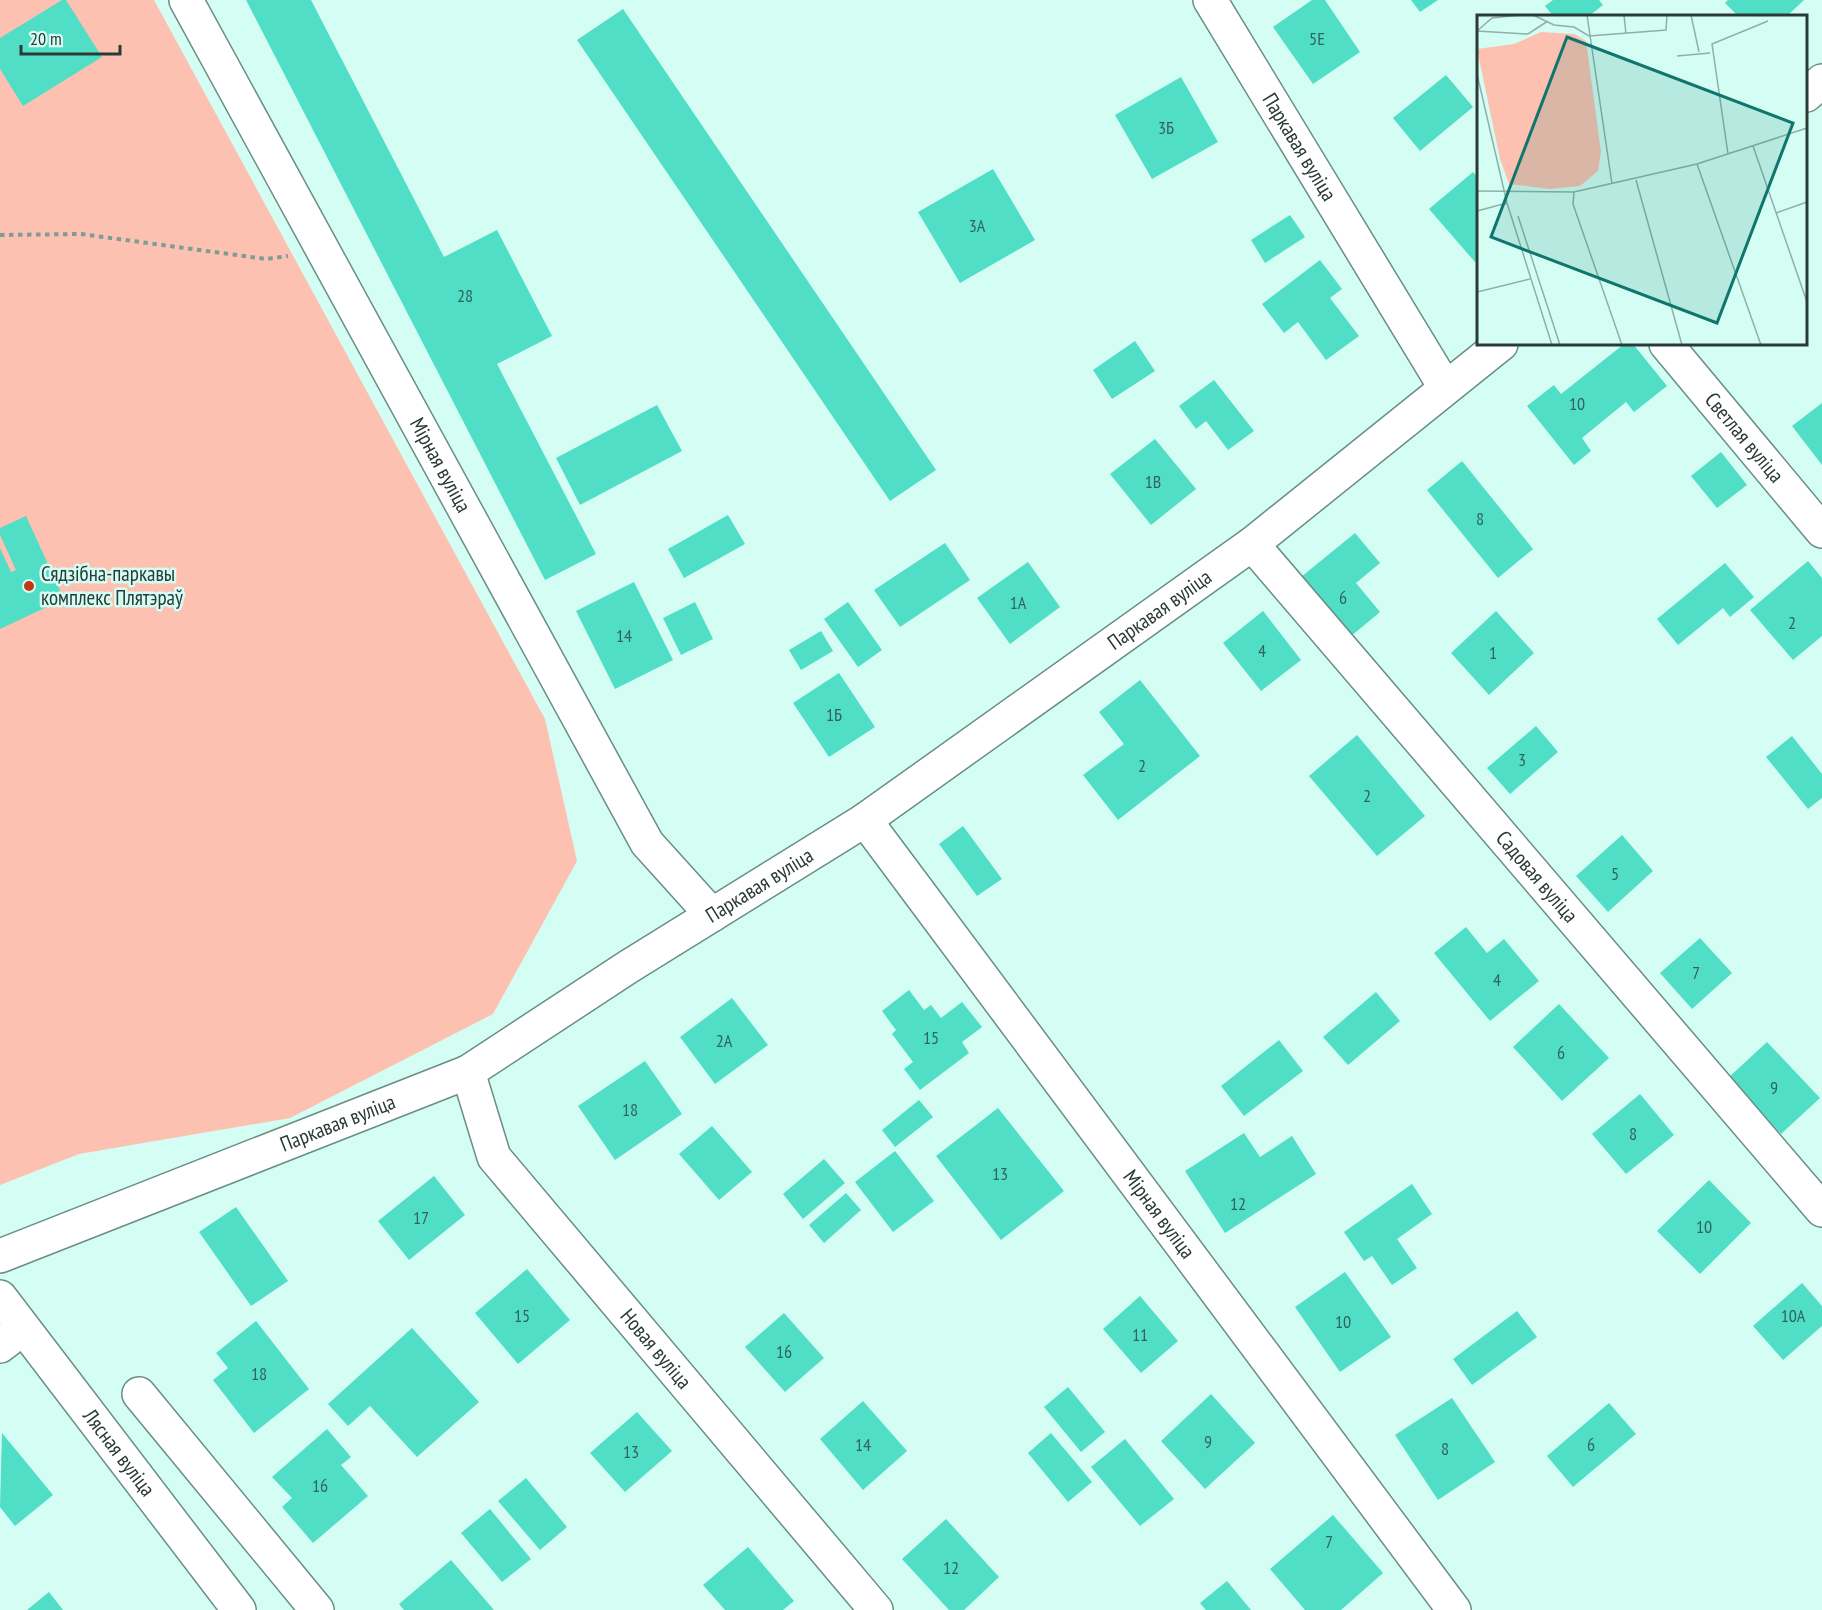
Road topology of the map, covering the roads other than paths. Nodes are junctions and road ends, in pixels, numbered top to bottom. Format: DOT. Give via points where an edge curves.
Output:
graph roads {
  1 [pos="186,0"];
  2 [pos="1210,0"];
  3 [pos="1822,81"];
  4 [pos="1807,94"];
  5 [pos="1500,345"];
  6 [pos="1667,345"];
  7 [pos="1445,387"];
  8 [pos="1822,531"];
  9 [pos="1252,544"];
  10 [pos="865,820"];
  11 [pos="712,915"];
  12 [pos="468,1072"];
  13 [pos="1822,1210"];
  14 [pos="0,1256"];
  15 [pos="0,1298"];
  16 [pos="11,1338"];
  17 [pos="139,1394"];
  18 [pos="239,1610"];
  19 [pos="316,1610"];
  20 [pos="876,1610"];
  21 [pos="1454,1610"];
  1 -- 11 [label="street, Мірная вуліца" via="646,843"];
  2 -- 7 [label="street, Паркавая вуліца"];
  3 -- 4 [label="street"];
  5 -- 7 [label="street, Паркавая вуліца"];
  6 -- 8 [label="street, Светлая вуліца"];
  7 -- 9 [label="street, Паркавая вуліца"];
  9 -- 10 [label="street, Паркавая вуліца"];
  9 -- 13 [label="street, Садовая вуліца"];
  10 -- 11 [label="street, Паркавая вуліца"];
  10 -- 21 [label="street, Мірная вуліца"];
  11 -- 12 [label="street, Паркавая вуліца"];
  12 -- 14 [label="street, Паркавая вуліца"];
  12 -- 20 [label="street, Новая вуліца" via="494,1157"];
  15 -- 16 [label="street, Лясная вуліца"];
  16 -- 18 [label="street, Лясная вуліца"];
  17 -- 19 [label="street"];
}
